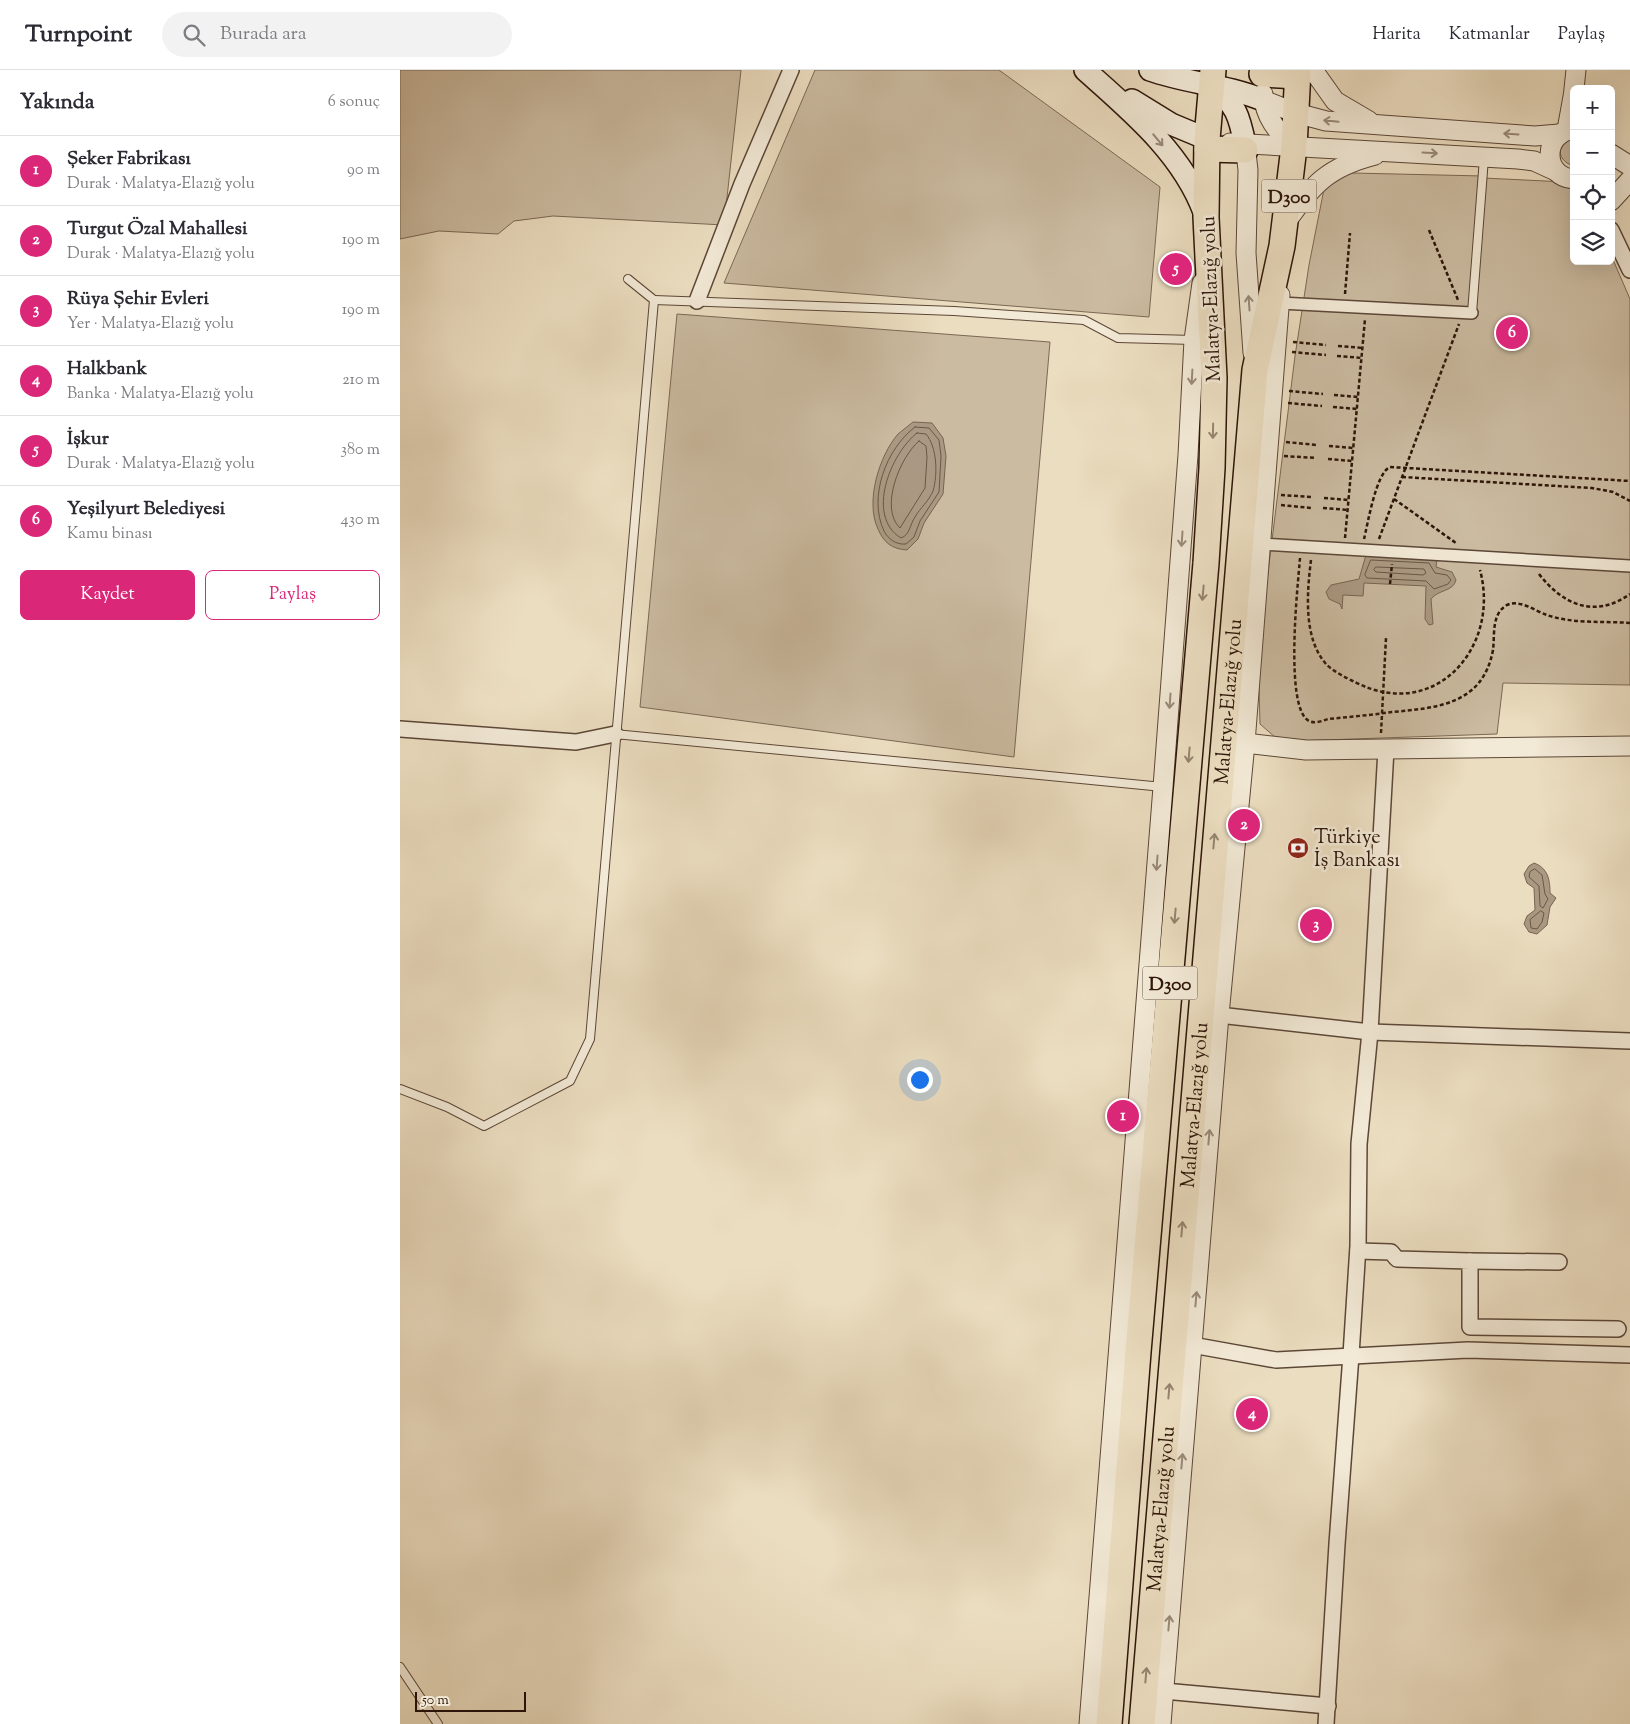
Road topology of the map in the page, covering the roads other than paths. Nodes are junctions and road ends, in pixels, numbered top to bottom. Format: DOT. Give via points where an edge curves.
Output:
graph roads {
  1 [pos="791,70"];
  2 [pos="1086,70"];
  3 [pos="1150,70"];
  4 [pos="1262,72"];
  5 [pos="1303,72"];
  6 [pos="1212,77"];
  7 [pos="1576,84"];
  8 [pos="1263,100"];
  9 [pos="1296,113"];
  10 [pos="1377,126"];
  11 [pos="1567,131"];
  12 [pos="1207,144"];
  13 [pos="1245,147"];
  14 [pos="1294,147"];
  15 [pos="1391,151"];
  16 [pos="1484,157"];
  17 [pos="1615,157"];
  18 [pos="1630,166"];
  19 [pos="1615,170"];
  20 [pos="1630,170"];
  21 [pos="1568,178"];
  22 [pos="1630,180"];
  23 [pos="1615,197"];
  24 [pos="1206,217"];
  25 [pos="1284,234"];
  26 [pos="1615,238"];
  27 [pos="1207,242"];
  28 [pos="1630,270"];
  29 [pos="628,279"];
  30 [pos="654,300"];
  31 [pos="697,302"];
  32 [pos="1280,303"];
  33 [pos="1468,313"];
  34 [pos="1194,340"];
  35 [pos="1255,370"];
  36 [pos="1261,544"];
  37 [pos="1630,566"];
  38 [pos="400,729"];
  39 [pos="615,734"];
  40 [pos="1246,744"];
  41 [pos="1630,746"];
  42 [pos="1383,749"];
  43 [pos="1163,787"];
  44 [pos="1219,1015"];
  45 [pos="1370,1032"];
  46 [pos="1630,1041"];
  47 [pos="400,1089"];
  48 [pos="1358,1252"];
  49 [pos="1470,1261"];
  50 [pos="1559,1262"];
  51 [pos="1618,1329"];
  52 [pos="1192,1345"];
  53 [pos="1352,1355"];
  54 [pos="1630,1355"];
  55 [pos="400,1667"];
  56 [pos="1164,1691"];
  57 [pos="1328,1706"];
  58 [pos="438,1724"];
  59 [pos="1089,1724"];
  60 [pos="1109,1724"];
  61 [pos="1142,1724"];
  62 [pos="1161,1724"];
  63 [pos="1326,1724"];
  1 -- 31 [label="street" via="742,184"];
  2 -- 12 [label="main road"];
  2 -- 24 [label="main road, one-way" via="1160,142 1195,187"];
  3 -- 6 [label="main road" via="1185,80"];
  4 -- 5 [label="highway"];
  4 -- 8 [label="street"];
  5 -- 9 [label="highway, Malatya-Elazığ yolu / D300"];
  5 -- 10 [label="street" via="1335,102"];
  6 -- 8 [label="main road"];
  6 -- 12 [label="highway, Malatya-Elazığ yolu / D300"];
  6 -- 13 [label="main road" via="1237,111"];
  7 -- 11 [label="street"];
  8 -- 9 [label="street"];
  8 -- 14 [label="street" via="1272,124"];
  10 -- 9 [label="street, one-way" via="1326,121"];
  9 -- 14 [label="highway, Malatya-Elazığ yolu / D300"];
  11 -- 10 [label="street, one-way" via="1536,136"];
  11 -- 21 [label="street" via="1550,148 1550,157"];
  12 -- 13 [label="highway"];
  12 -- 24 [label="highway, Malatya-Elazığ yolu / D300"];
  13 -- 14 [label="street"];
  35 -- 13 [label="street, one-way" via="1246,253 1248,170"];
  14 -- 15 [label="street"];
  14 -- 25 [label="highway, Malatya-Elazığ yolu / D300"];
  15 -- 16 [label="street, one-way"];
  15 -- 25 [label="street" via="1358,160 1322,178 1305,194"];
  16 -- 21 [label="street" via="1534,161"];
  16 -- 33 [label="lane"];
  17 -- 18 [label="street"];
  19 -- 20 [label="street"];
  22 -- 23 [label="street"];
  24 -- 27 [label="highway, Malatya-Elazığ yolu / D300"];
  25 -- 32 [label="street"];
  25 -- 35 [label="highway, Malatya-Elazığ yolu / D300"];
  26 -- 28 [label="street"];
  27 -- 34 [label="street"];
  27 -- 60 [label="highway, Malatya-Elazığ yolu / D300, one-way" via="1214,378 1206,563"];
  29 -- 30 [label="lane"];
  30 -- 31 [label="lane"];
  30 -- 39 [label="lane"];
  31 -- 34 [label="lane" via="954,311 1084,320 1118,338"];
  32 -- 33 [label="street"];
  32 -- 36 [label="street"];
  34 -- 43 [label="street, one-way"];
  61 -- 35 [label="highway, Malatya-Elazığ yolu / D300, one-way"];
  36 -- 37 [label="street"];
  36 -- 40 [label="street"];
  38 -- 39 [label="street" via="576,742"];
  39 -- 43 [label="lane"];
  39 -- 47 [label="lane" via="590,1039 570,1081 484,1126"];
  40 -- 42 [label="street" via="1306,750"];
  40 -- 44 [label="street"];
  41 -- 42 [label="street"];
  42 -- 45 [label="street"];
  43 -- 59 [label="street, one-way"];
  44 -- 45 [label="street"];
  52 -- 44 [label="street, one-way"];
  45 -- 46 [label="street"];
  45 -- 48 [label="street" via="1359,1144"];
  48 -- 49 [label="street" via="1391,1252 1397,1259"];
  48 -- 53 [label="street"];
  49 -- 50 [label="street"];
  49 -- 51 [label="street" via="1470,1327"];
  52 -- 53 [label="street" via="1276,1360"];
  56 -- 52 [label="street, one-way"];
  53 -- 54 [label="street" via="1468,1350"];
  53 -- 57 [label="street" via="1337,1535"];
  55 -- 58 [label="lane"];
  56 -- 57 [label="street"];
  56 -- 62 [label="street"];
  57 -- 63 [label="street"];
}
